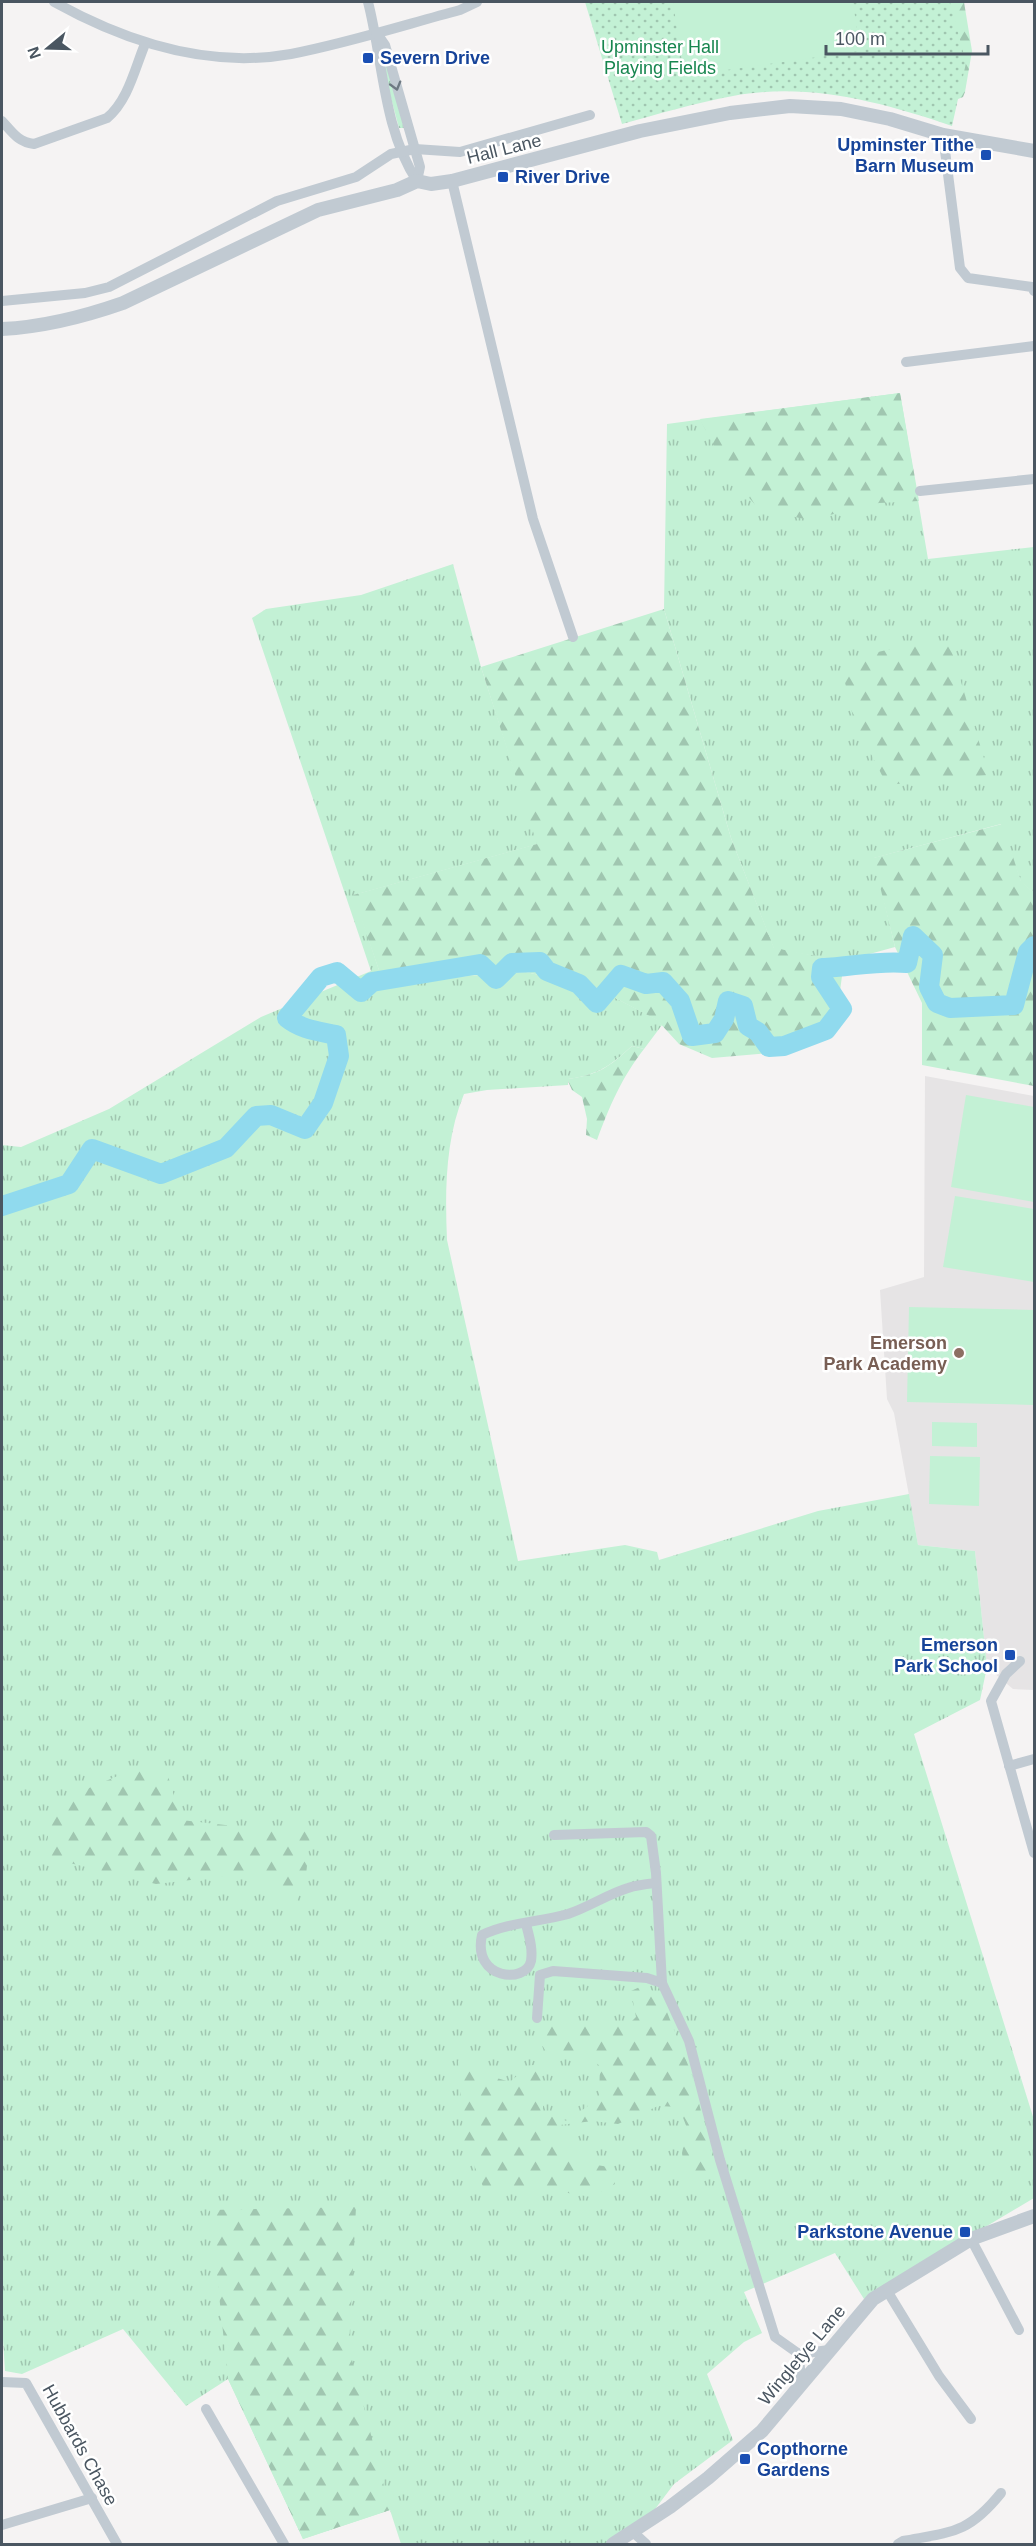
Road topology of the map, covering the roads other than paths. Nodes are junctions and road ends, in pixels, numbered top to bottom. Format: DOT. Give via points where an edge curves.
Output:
graph roads {
  1 [pos="54,2"];
  2 [pos="368,2"];
  3 [pos="477,2"];
  4 [pos="376,32"];
  5 [pos="145,44"];
  6 [pos="590,115"];
  7 [pos="3,124"];
  8 [pos="943,135"];
  9 [pos="415,149"];
  10 [pos="1035,151"];
  11 [pos="403,152"];
  12 [pos="417,181"];
  13 [pos="452,181"];
  14 [pos="1035,291"];
  15 [pos="2,301"];
  16 [pos="2,329"];
  17 [pos="1035,346"];
  18 [pos="906,362"];
  19 [pos="1035,479"];
  20 [pos="920,491"];
  21 [pos="573,637"];
  22 [pos="1020,1661"];
  23 [pos="1035,1759"];
  24 [pos="1009,1766"];
  25 [pos="554,1835"];
  26 [pos="1035,1853"];
  27 [pos="656,1883"];
  28 [pos="526,1924"];
  29 [pos="662,1983"];
  30 [pos="537,2018"];
  31 [pos="1035,2216"];
  32 [pos="971,2239"];
  33 [pos="886,2289"];
  34 [pos="1019,2330"];
  35 [pos="829,2350"];
  36 [pos="799,2354"];
  37 [pos="2,2382"];
  38 [pos="801,2383"];
  39 [pos="206,2409"];
  40 [pos="971,2419"];
  41 [pos="1001,2493"];
  42 [pos="92,2498"];
  43 [pos="2,2525"];
  44 [pos="633,2532"];
  45 [pos="117,2544"];
  46 [pos="284,2544"];
  47 [pos="613,2544"];
  48 [pos="646,2544"];
  49 [pos="898,2544"];
  1 -- 5 [label="street"];
  2 -- 4 [label="street"];
  3 -- 4 [label="street"];
  4 -- 5 [label="street" via="272,56 214,57"];
  4 -- 9 [label="street, one-way" via="385,45"];
  4 -- 11 [label="street" via="379,63"];
  5 -- 7 [label="street" via="122,101 107,118 34,144 16,138"];
  6 -- 9 [label="street, Hall Lane" via="460,152"];
  8 -- 10 [label="street, Hall Lane"];
  8 -- 13 [label="street, Hall Lane" via="847,110 790,106 640,131"];
  8 -- 14 [label="street" via="960,268 968,278 1032,287"];
  9 -- 11 [label="street, Hall Lane"];
  9 -- 12 [label="street" via="420,167"];
  11 -- 12 [label="street"];
  11 -- 15 [label="street" via="392,154 356,177 277,201 110,287"];
  12 -- 13 [label="street, Hall Lane"];
  12 -- 16 [label="street, Hall Lane" via="397,190 318,210 123,303 67,320"];
  13 -- 21 [label="street" via="533,519"];
  17 -- 18 [label="street"];
  19 -- 20 [label="street"];
  22 -- 24 [label="street" via="1006,1674 991,1701"];
  23 -- 24 [label="street"];
  24 -- 26 [label="street"];
  25 -- 27 [label="street" via="646,1832 651,1836"];
  27 -- 28 [label="street" via="629,1887 571,1913"];
  27 -- 29 [label="street"];
  28 -- 28 [label="street" via="482,1935 479,1949 497,1974 513,1975 526,1970 531,1963"];
  29 -- 30 [label="street" via="647,1978 553,1971 540,1975"];
  29 -- 36 [label="street" via="689,2041 720,2160 775,2337"];
  31 -- 32 [label="street, Wingletye Lane"];
  32 -- 33 [label="street, Wingletye Lane"];
  32 -- 34 [label="street"];
  33 -- 35 [label="street, Wingletye Lane"];
  33 -- 40 [label="street"];
  35 -- 36 [label="street"];
  35 -- 38 [label="street, Wingletye Lane"];
  36 -- 38 [label="street"];
  37 -- 42 [label="street, Hubbards Chase" via="26,2383"];
  38 -- 44 [label="street, Wingletye Lane" via="762,2431 708,2478"];
  39 -- 46 [label="street"];
  41 -- 49 [label="street" via="963,2529"];
  42 -- 43 [label="street"];
  42 -- 45 [label="street, Hubbards Chase"];
  44 -- 47 [label="street, Wingletye Lane"];
  44 -- 48 [label="street"];
}
